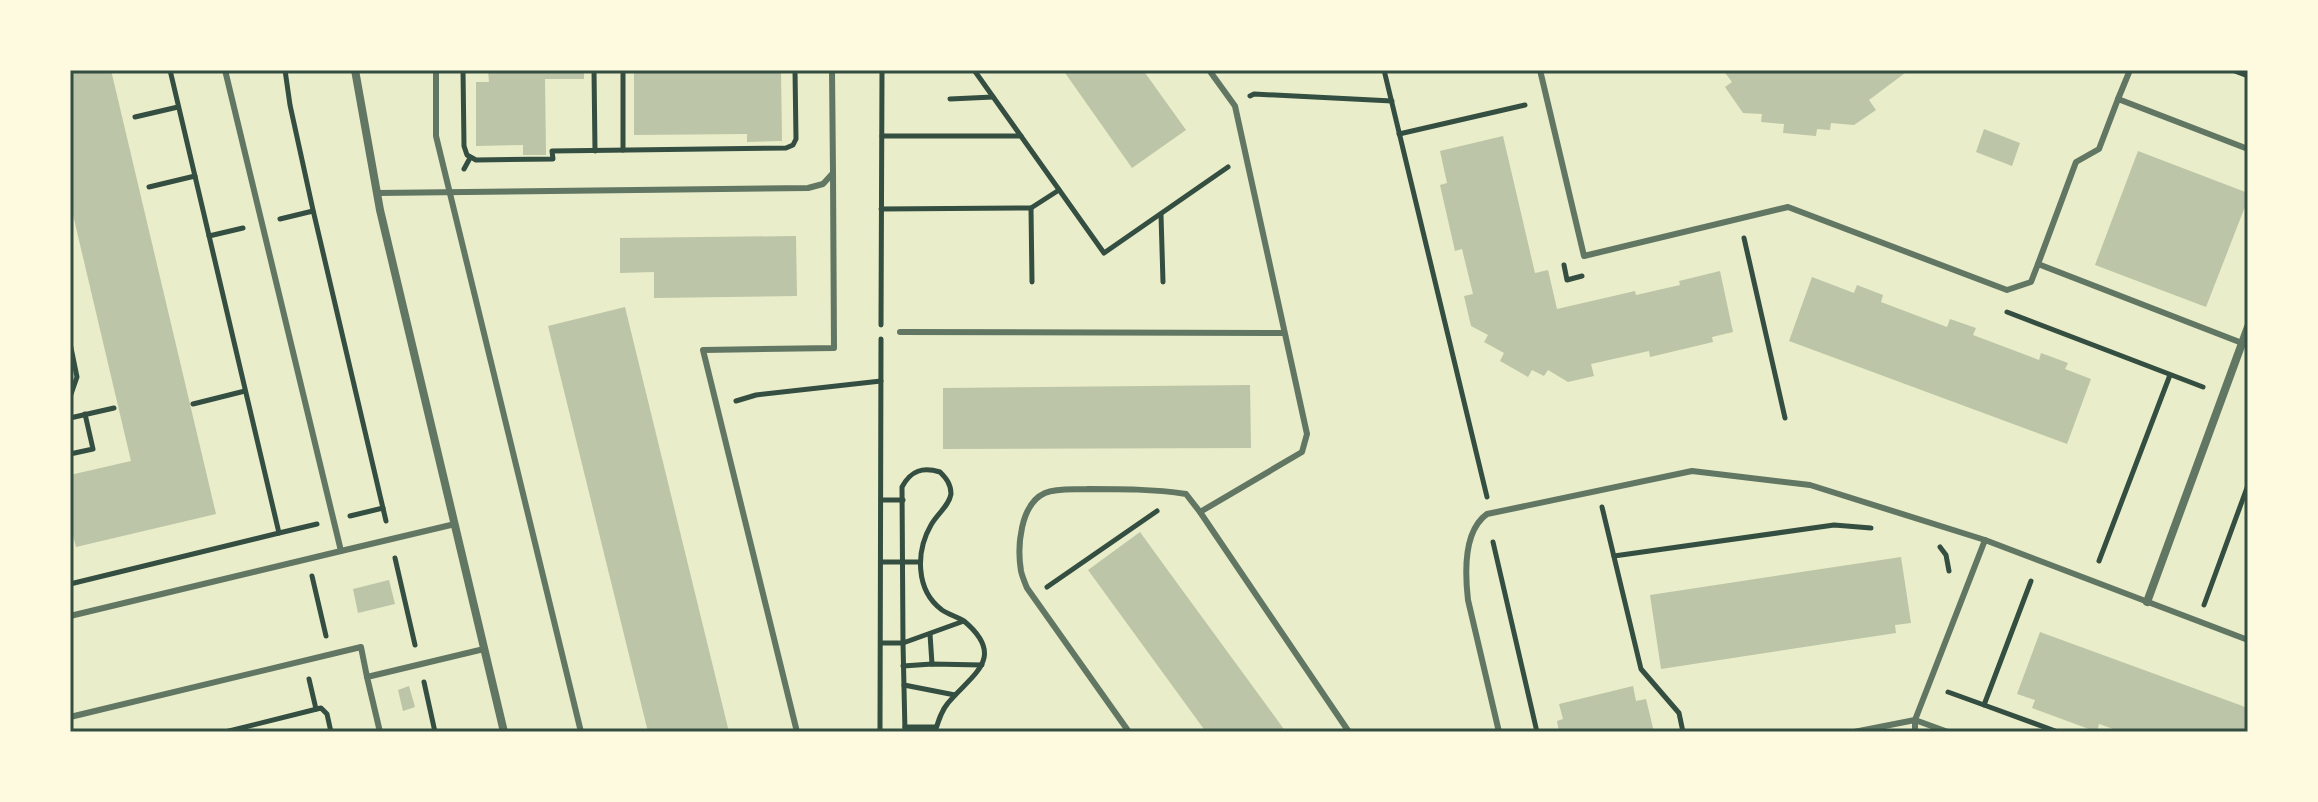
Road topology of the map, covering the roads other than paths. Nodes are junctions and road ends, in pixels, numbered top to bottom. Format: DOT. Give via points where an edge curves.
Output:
graph roads {
  1 [pos="225,70"];
  2 [pos="355,70"];
  3 [pos="436,70"];
  4 [pos="832,70"];
  5 [pos="1209,70"];
  6 [pos="1540,70"];
  7 [pos="2130,70"];
  8 [pos="2118,99"];
  9 [pos="2248,149"];
  10 [pos="833,173"];
  11 [pos="377,193"];
  12 [pos="449,193"];
  13 [pos="2038,264"];
  14 [pos="2248,327"];
  15 [pos="900,332"];
  16 [pos="1284,333"];
  17 [pos="2242,343"];
  18 [pos="1200,512"];
  19 [pos="455,524"];
  20 [pos="1985,540"];
  21 [pos="341,551"];
  22 [pos="2147,602"];
  23 [pos="70,616"];
  24 [pos="2248,640"];
  25 [pos="484,649"];
  26 [pos="367,677"];
  27 [pos="70,717"];
  28 [pos="1915,720"];
  29 [pos="380,732"];
  30 [pos="504,732"];
  31 [pos="581,732"];
  32 [pos="797,732"];
  33 [pos="1129,732"];
  34 [pos="1349,732"];
  35 [pos="1499,732"];
  36 [pos="1854,732"];
  37 [pos="1915,732"];
  38 [pos="1948,732"];
  1 -- 21 [label="lane"];
  2 -- 11 [label="street"];
  3 -- 12 [label="lane" via="436,136"];
  4 -- 10 [label="lane"];
  5 -- 16 [label="lane" via="1235,106"];
  6 -- 13 [label="lane" via="1584,256 1788,207 2007,290 2031,282"];
  7 -- 8 [label="lane"];
  8 -- 9 [label="lane"];
  8 -- 13 [label="lane" via="2099,149 2076,162"];
  10 -- 12 [label="lane" via="823,184 808,188"];
  10 -- 32 [label="lane" via="834,348 703,350"];
  11 -- 12 [label="lane"];
  11 -- 19 [label="street"];
  12 -- 31 [label="lane"];
  13 -- 17 [label="lane"];
  14 -- 17 [label="street"];
  15 -- 16 [label="lane"];
  16 -- 18 [label="lane" via="1307,434 1302,452"];
  17 -- 22 [label="street"];
  18 -- 33 [label="lane" via="1186,494 1065,490 1045,492 1024,518 1021,571 1033,597"];
  18 -- 34 [label="lane"];
  19 -- 21 [label="lane"];
  19 -- 25 [label="street"];
  20 -- 22 [label="lane"];
  20 -- 28 [label="lane"];
  20 -- 35 [label="lane" via="1810,485 1692,471 1487,514 1470,544 1466,582"];
  21 -- 23 [label="lane"];
  22 -- 24 [label="lane"];
  25 -- 26 [label="lane"];
  25 -- 30 [label="street"];
  26 -- 27 [label="lane" via="361,647"];
  26 -- 29 [label="lane"];
  28 -- 36 [label="lane"];
  28 -- 37 [label="lane"];
  28 -- 38 [label="lane"];
}
